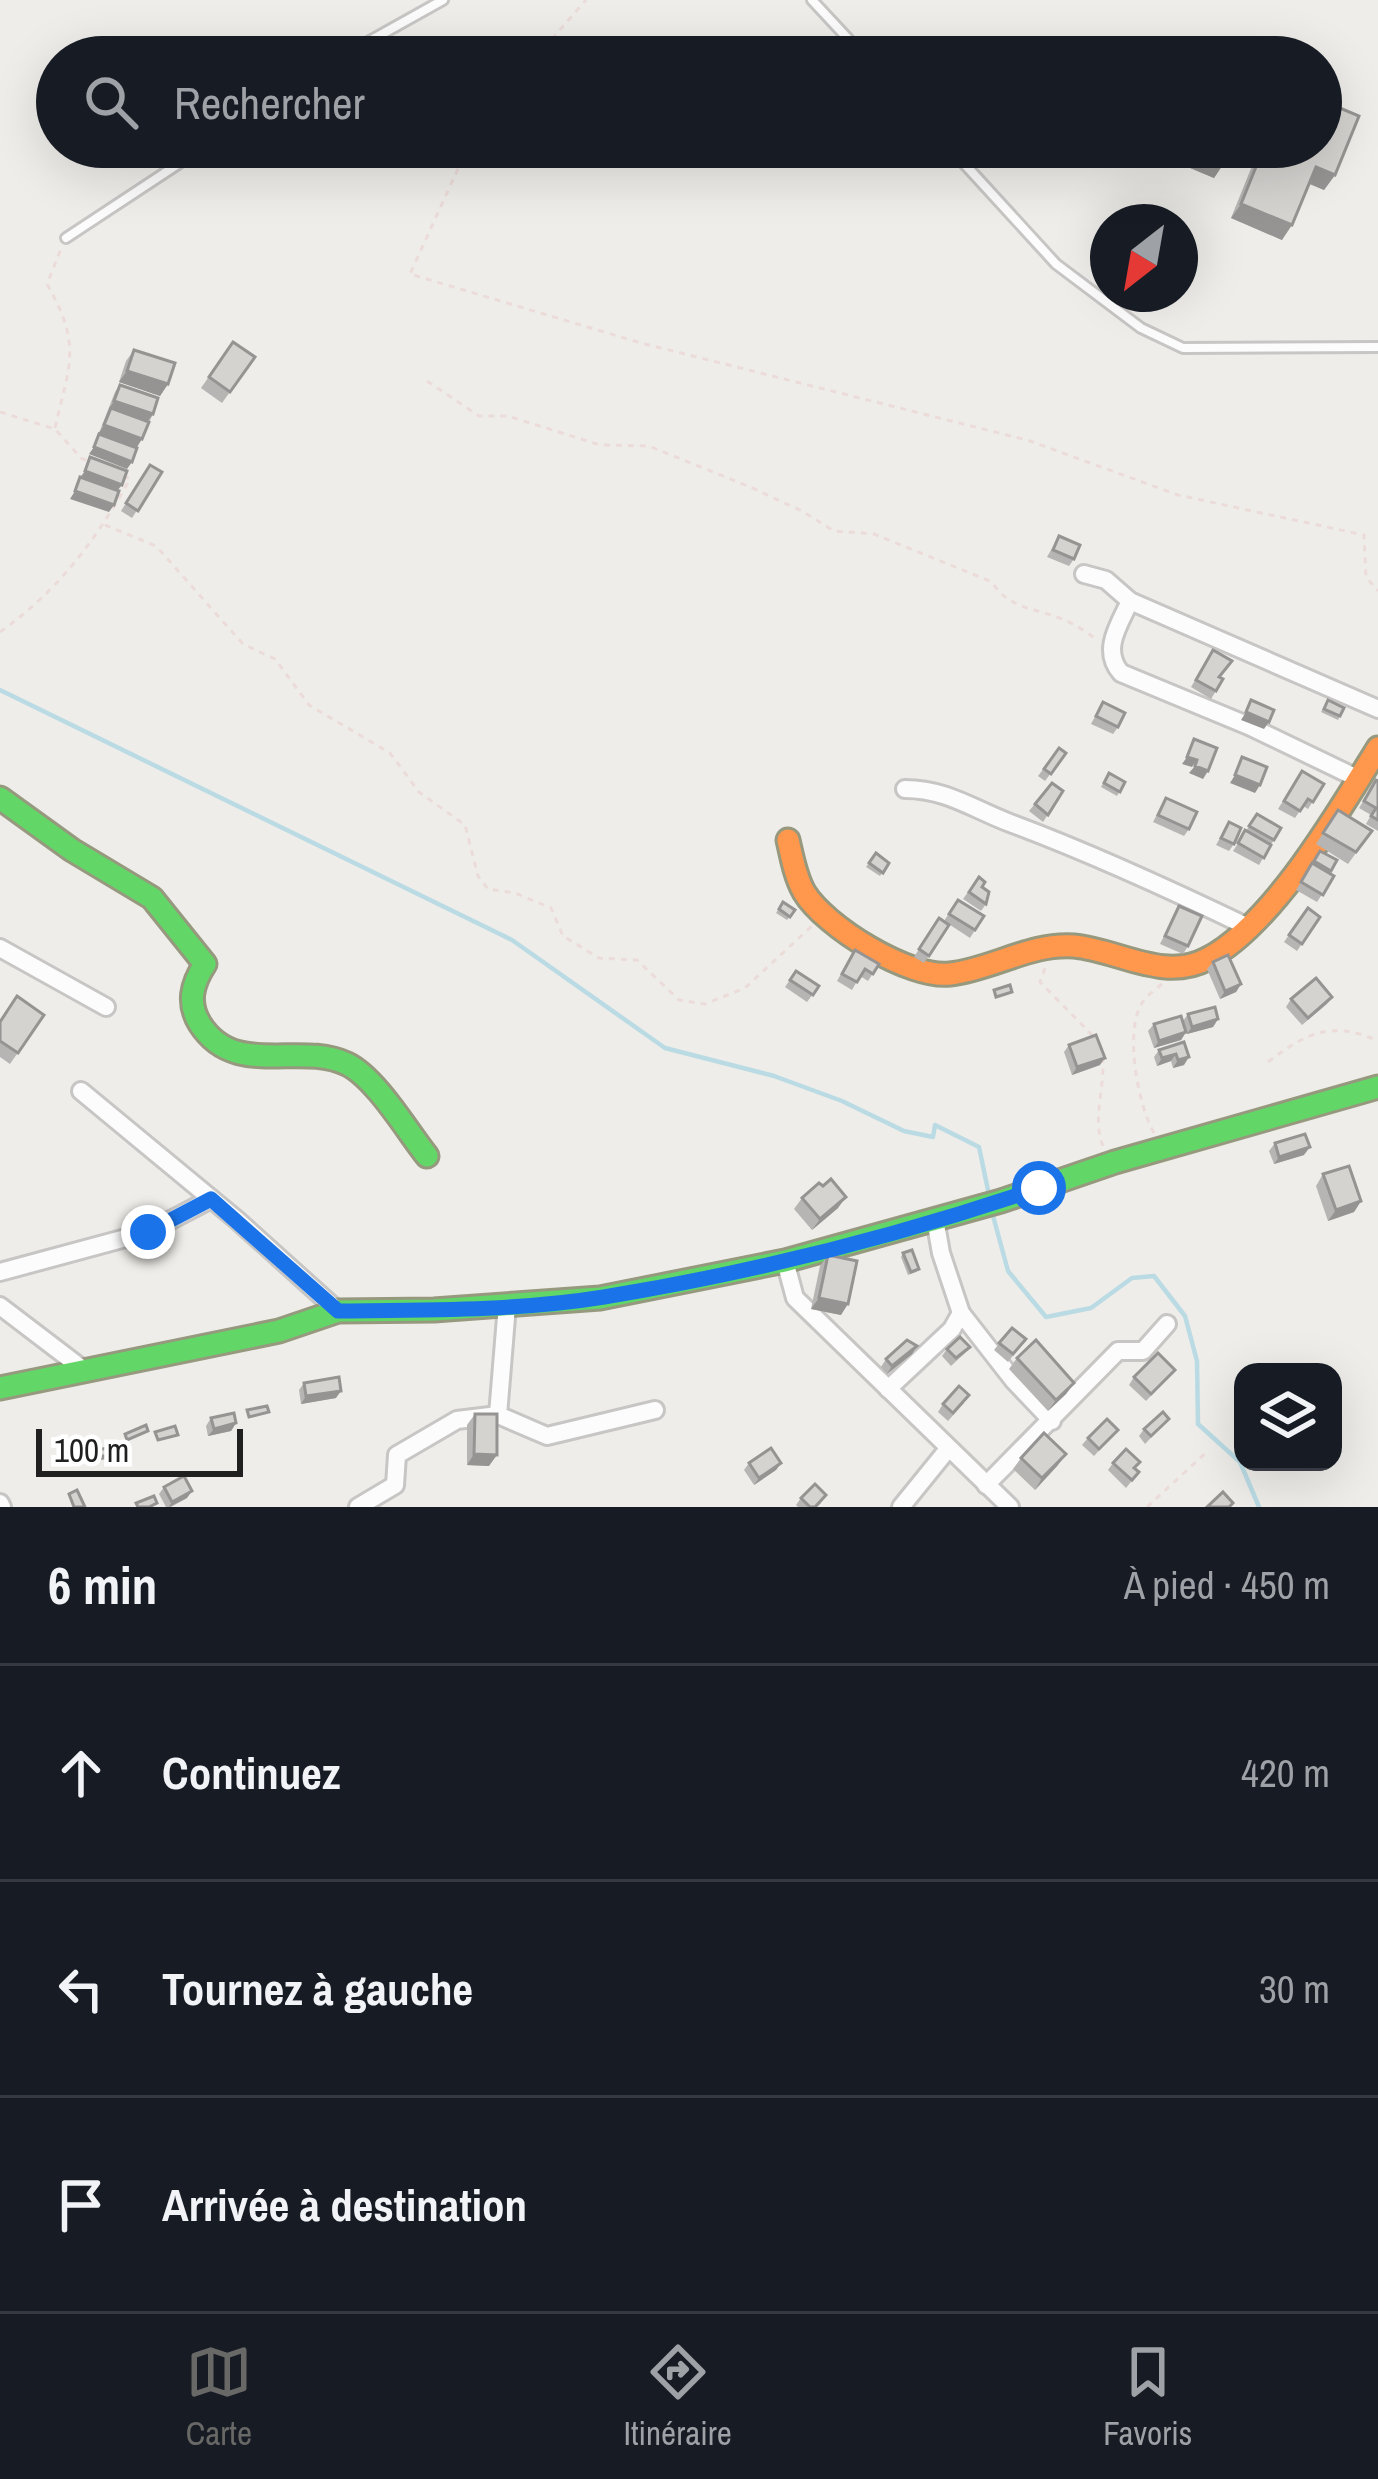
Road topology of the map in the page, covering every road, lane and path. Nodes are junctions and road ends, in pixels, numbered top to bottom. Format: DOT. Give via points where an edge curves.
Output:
graph roads {
  1 [pos="443,0"];
  2 [pos="586,0"];
  3 [pos="812,0"];
  4 [pos="379,36"];
  5 [pos="554,36"];
  6 [pos="845,36"];
  7 [pos="172,168"];
  8 [pos="458,168"];
  9 [pos="968,168"];
  10 [pos="66,238"];
  11 [pos="1378,347"];
  12 [pos="427,381"];
  13 [pos="0,412"];
  14 [pos="55,430"];
  15 [pos="98,465"];
  16 [pos="114,472"];
  17 [pos="105,525"];
  18 [pos="1364,535"];
  19 [pos="1378,535"];
  20 [pos="1084,574"];
  21 [pos="1378,591"];
  22 [pos="1130,601"];
  23 [pos="0,632"];
  24 [pos="1110,647"];
  25 [pos="1378,710"];
  26 [pos="1378,748"];
  27 [pos="1359,779"];
  28 [pos="905,789"];
  29 [pos="0,797"];
  30 [pos="788,840"];
  31 [pos="823,916"];
  32 [pos="1248,927"];
  33 [pos="1054,946"];
  34 [pos="0,948"];
  35 [pos="1182,968"];
  36 [pos="106,1007"];
  37 [pos="1378,1041"];
  38 [pos="1268,1062"];
  39 [pos="1378,1088"];
  40 [pos="81,1091"];
  41 [pos="1169,1146"];
  42 [pos="427,1156"];
  43 [pos="1115,1162"];
  44 [pos="211,1199"];
  45 [pos="935,1219"];
  46 [pos="785,1261"];
  47 [pos="0,1272"];
  48 [pos="507,1305"];
  49 [pos="0,1306"];
  50 [pos="338,1311"];
  51 [pos="962,1313"];
  52 [pos="1167,1324"];
  53 [pos="84,1370"];
  54 [pos="0,1388"];
  55 [pos="888,1389"];
  56 [pos="655,1410"];
  57 [pos="498,1415"];
  58 [pos="1052,1421"];
  59 [pos="948,1449"];
  60 [pos="1209,1450"];
  61 [pos="986,1485"];
  62 [pos="358,1507"];
  63 [pos="902,1507"];
  64 [pos="1010,1507"];
  65 [pos="1147,1507"];
  1 -- 4 [label="lane"];
  2 -- 5 [label="path"];
  3 -- 6 [label="lane"];
  7 -- 10 [label="lane"];
  8 -- 18 [label="path" via="410,274 641,343 1027,440 1178,495"];
  9 -- 11 [label="lane" via="1057,264 1141,328 1183,348"];
  10 -- 14 [label="path" via="47,284 68,322 71,358"];
  12 -- 24 [label="path" via="479,416 508,416 599,445 649,446 834,531 874,534 992,582 1000,596"];
  13 -- 14 [label="path"];
  14 -- 15 [label="path"];
  16 -- 17 [label="path" via="130,479"];
  17 -- 23 [label="path" via="74,567"];
  17 -- 31 [label="path" via="156,546 243,644 275,659 309,705 390,753 419,791 465,825 488,890 551,908 562,936 599,958 637,960 679,1000 706,1004 745,988"];
  18 -- 19 [label="path"];
  18 -- 21 [label="path" via="1366,577"];
  20 -- 22 [label="street"];
  22 -- 24 [label="street"];
  22 -- 25 [label="street"];
  24 -- 27 [label="street" via="1112,662 1131,679"];
  26 -- 27 [label="street"];
  27 -- 32 [label="street"];
  28 -- 32 [label="street" via="975,804"];
  29 -- 42 [label="street" via="152,898 205,964 191,992 200,1028 247,1056 351,1066"];
  30 -- 31 [label="street" via="797,881"];
  31 -- 33 [label="street" via="935,976"];
  32 -- 35 [label="street" via="1215,957"];
  33 -- 35 [label="street"];
  33 -- 43 [label="path" via="1040,982 1102,1048 1099,1142"];
  34 -- 36 [label="street"];
  35 -- 41 [label="path" via="1143,999 1133,1042 1141,1101 1152,1131"];
  37 -- 38 [label="path" via="1352,1029 1303,1035"];
  39 -- 41 [label="street"];
  40 -- 44 [label="street"];
  41 -- 43 [label="street"];
  43 -- 45 [label="street"];
  44 -- 47 [label="street" via="148,1232"];
  44 -- 50 [label="street"];
  45 -- 46 [label="street"];
  45 -- 51 [label="street"];
  46 -- 48 [label="street" via="600,1298"];
  46 -- 55 [label="street" via="795,1298"];
  48 -- 50 [label="street"];
  48 -- 57 [label="street"];
  49 -- 53 [label="street"];
  50 -- 53 [label="street" via="279,1331"];
  51 -- 55 [label="street"];
  51 -- 58 [label="street"];
  52 -- 58 [label="street" via="1142,1351 1118,1351"];
  53 -- 54 [label="street"];
  55 -- 59 [label="street"];
  56 -- 57 [label="street" via="547,1436"];
  57 -- 62 [label="street" via="458,1420 398,1455 395,1485"];
  58 -- 61 [label="street"];
  59 -- 61 [label="street"];
  59 -- 63 [label="street"];
  60 -- 65 [label="path"];
  61 -- 64 [label="street"];
}
